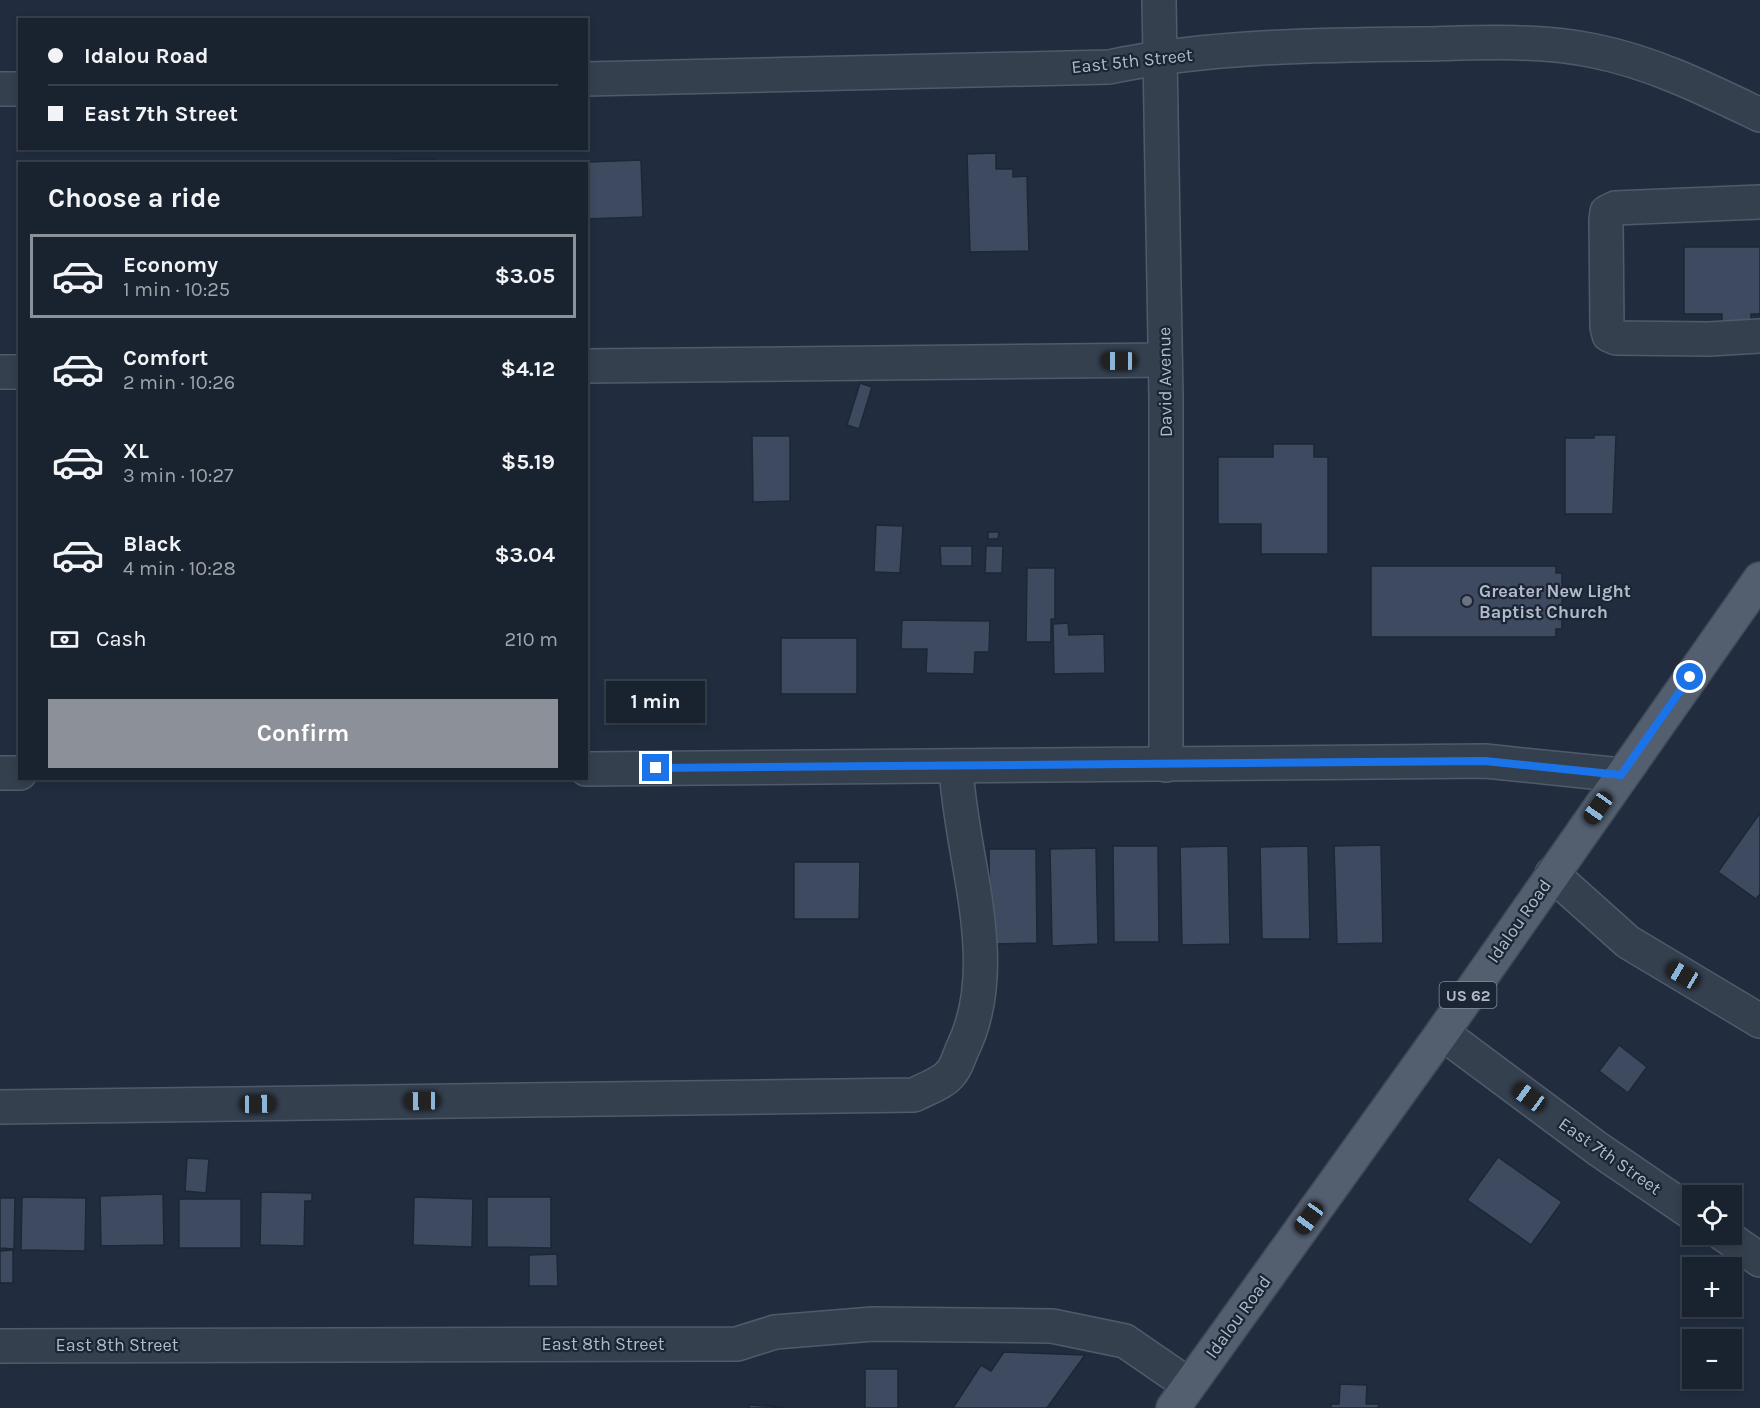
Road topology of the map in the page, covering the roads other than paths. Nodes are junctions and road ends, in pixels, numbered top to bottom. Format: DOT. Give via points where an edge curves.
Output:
graph roads {
  1 [pos="1159,0"];
  2 [pos="1160,57"];
  3 [pos="588,79"];
  4 [pos="0,89"];
  5 [pos="18,89"];
  6 [pos="1760,115"];
  7 [pos="1760,202"];
  8 [pos="1760,336"];
  9 [pos="1165,360"];
  10 [pos="588,366"];
  11 [pos="0,372"];
  12 [pos="18,372"];
  13 [pos="1760,579"];
  14 [pos="1166,765"];
  15 [pos="956,766"];
  16 [pos="588,769"];
  17 [pos="0,773"];
  18 [pos="18,773"];
  19 [pos="1621,775"];
  20 [pos="1552,874"];
  21 [pos="1760,1021"];
  22 [pos="1442,1033"];
  23 [pos="0,1107"];
  24 [pos="1682,1206"];
  25 [pos="1739,1245"];
  26 [pos="1760,1260"];
  27 [pos="0,1346"];
  28 [pos="1181,1397"];
  1 -- 2 [label="street, David Avenue"];
  2 -- 3 [label="street, East 5th Street" via="1109,67"];
  2 -- 6 [label="street, East 5th Street" via="1347,45 1547,44 1594,50 1639,62 1690,81"];
  2 -- 9 [label="street, David Avenue"];
  4 -- 5 [label="street"];
  7 -- 8 [label="street" via="1615,208 1607,212 1606,220 1609,335 1709,339"];
  9 -- 10 [label="street"];
  9 -- 14 [label="street, David Avenue"];
  11 -- 12 [label="street"];
  13 -- 19 [label="main road, Idalou Road / US 62"];
  14 -- 15 [label="street"];
  14 -- 19 [label="street" via="1485,761"];
  15 -- 16 [label="street"];
  15 -- 23 [label="street" via="957,800 980,943 981,986 971,1032 950,1075 914,1095"];
  17 -- 18 [label="street"];
  19 -- 20 [label="main road, Idalou Road / US 62"];
  20 -- 21 [label="street" via="1628,942"];
  20 -- 22 [label="main road, Idalou Road / US 62"];
  22 -- 24 [label="street, East 7th Street"];
  22 -- 28 [label="main road, Idalou Road / US 62"];
  25 -- 26 [label="street"];
  27 -- 28 [label="street, East 8th Street" via="737,1344 775,1332 873,1324 1052,1326 1125,1341"];
}
